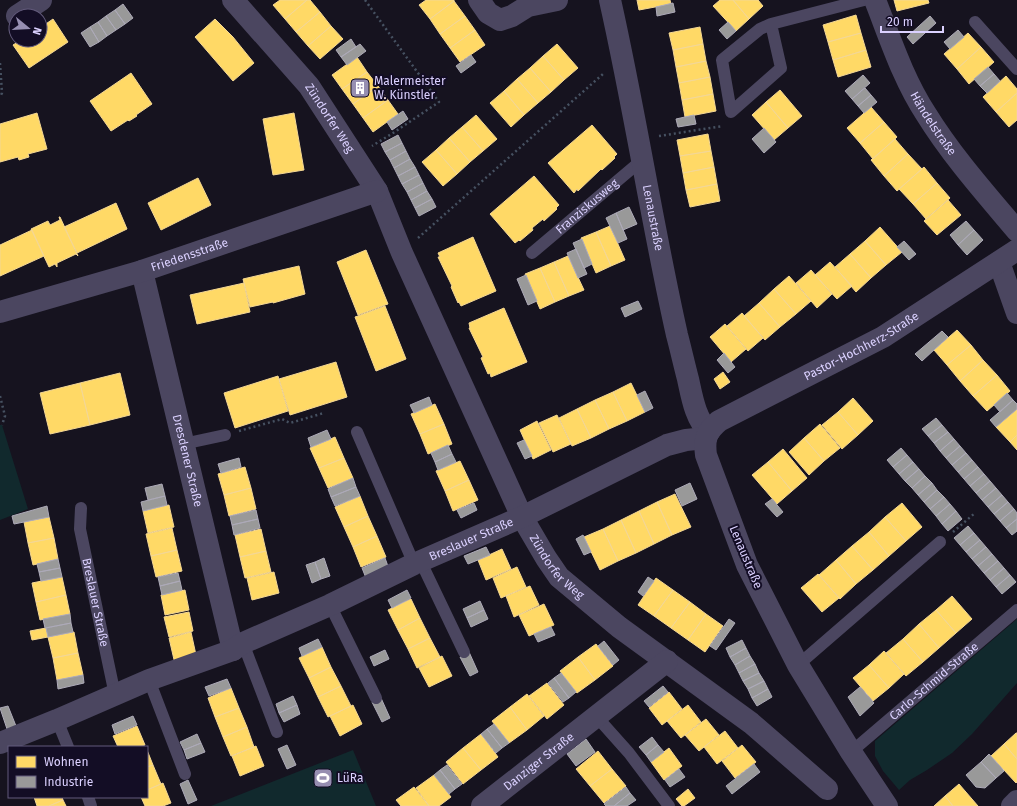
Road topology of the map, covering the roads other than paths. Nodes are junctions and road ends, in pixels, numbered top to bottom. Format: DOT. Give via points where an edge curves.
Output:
graph roads {
  1 [pos="41,0"];
  2 [pos="232,0"];
  3 [pos="479,0"];
  4 [pos="557,0"];
  5 [pos="610,0"];
  6 [pos="864,0"];
  7 [pos="875,0"];
  8 [pos="28,8"];
  9 [pos="975,22"];
  10 [pos="771,24"];
  11 [pos="1017,69"];
  12 [pos="640,150"];
  13 [pos="377,191"];
  14 [pos="1017,231"];
  15 [pos="1017,250"];
  16 [pos="532,253"];
  17 [pos="999,262"];
  18 [pos="142,271"];
  19 [pos="0,312"];
  20 [pos="1017,313"];
  21 [pos="357,432"];
  22 [pos="225,435"];
  23 [pos="706,438"];
  24 [pos="183,444"];
  25 [pos="81,508"];
  26 [pos="522,517"];
  27 [pos="940,542"];
  28 [pos="417,562"];
  29 [pos="330,605"];
  30 [pos="1017,610"];
  31 [pos="238,646"];
  32 [pos="464,652"];
  33 [pos="668,661"];
  34 [pos="798,665"];
  35 [pos="149,680"];
  36 [pos="115,695"];
  37 [pos="376,698"];
  38 [pos="596,716"];
  39 [pos="57,720"];
  40 [pos="277,732"];
  41 [pos="0,743"];
  42 [pos="68,746"];
  43 [pos="851,752"];
  44 [pos="185,774"];
  45 [pos="827,789"];
  46 [pos="1017,801"];
  47 [pos="482,806"];
  48 [pos="669,806"];
  49 [pos="887,806"];
  50 [pos="1012,806"];
  1 -- 8 [label="street"];
  2 -- 13 [label="street, Zündorfer Weg" via="309,86"];
  3 -- 4 [label="street" via="488,13 500,20 528,6"];
  5 -- 12 [label="street, Lenaustraße"];
  6 -- 10 [label="lane"];
  7 -- 14 [label="street, Händelstraße" via="910,86 925,112 953,154"];
  9 -- 11 [label="lane"];
  10 -- 10 [label="lane" via="760,29 722,60 732,112 781,68"];
  12 -- 16 [label="lane, Franziskusweg"];
  12 -- 23 [label="street, Lenaustraße" via="682,356 696,412"];
  13 -- 18 [label="street, Friedensstraße"];
  13 -- 26 [label="street, Zündorfer Weg" via="402,253"];
  15 -- 17 [label="street, Pastor-Hochherz-Straße"];
  17 -- 20 [label="street"];
  17 -- 23 [label="street, Pastor-Hochherz-Straße" via="883,337 718,421 710,428"];
  18 -- 19 [label="street, Friedensstraße"];
  18 -- 24 [label="street, Dresdener Straße"];
  21 -- 28 [label="lane, Breslauer Straße"];
  22 -- 24 [label="lane"];
  23 -- 26 [label="street" via="667,445"];
  23 -- 34 [label="street, Lenaustraße" via="706,455 747,565"];
  24 -- 31 [label="street, Dresdener Straße"];
  25 -- 36 [label="lane, Breslauer Straße" via="80,529"];
  26 -- 28 [label="street, Breslauer Straße"];
  26 -- 33 [label="street, Zündorfer Weg" via="559,578 619,627"];
  27 -- 34 [label="lane"];
  28 -- 29 [label="street, Breslauer Straße"];
  28 -- 32 [label="lane, Breslauer Straße"];
  29 -- 31 [label="street, Breslauer Straße"];
  29 -- 37 [label="lane"];
  30 -- 43 [label="lane, Carlo-Schmid-Straße"];
  31 -- 35 [label="street, Breslauer Straße"];
  31 -- 40 [label="lane"];
  33 -- 38 [label="street, Danziger Straße"];
  33 -- 45 [label="street, Zündorfer Weg" via="752,723"];
  34 -- 43 [label="street, Lenaustraße"];
  35 -- 36 [label="street, Breslauer Straße"];
  35 -- 44 [label="lane"];
  36 -- 39 [label="street, Breslauer Straße"];
  38 -- 47 [label="street, Danziger Straße"];
  38 -- 48 [label="lane" via="629,753"];
  39 -- 41 [label="street, Breslauer Straße"];
  39 -- 42 [label="lane"];
  43 -- 49 [label="street, Lenaustraße"];
  46 -- 50 [label="street"];
}
